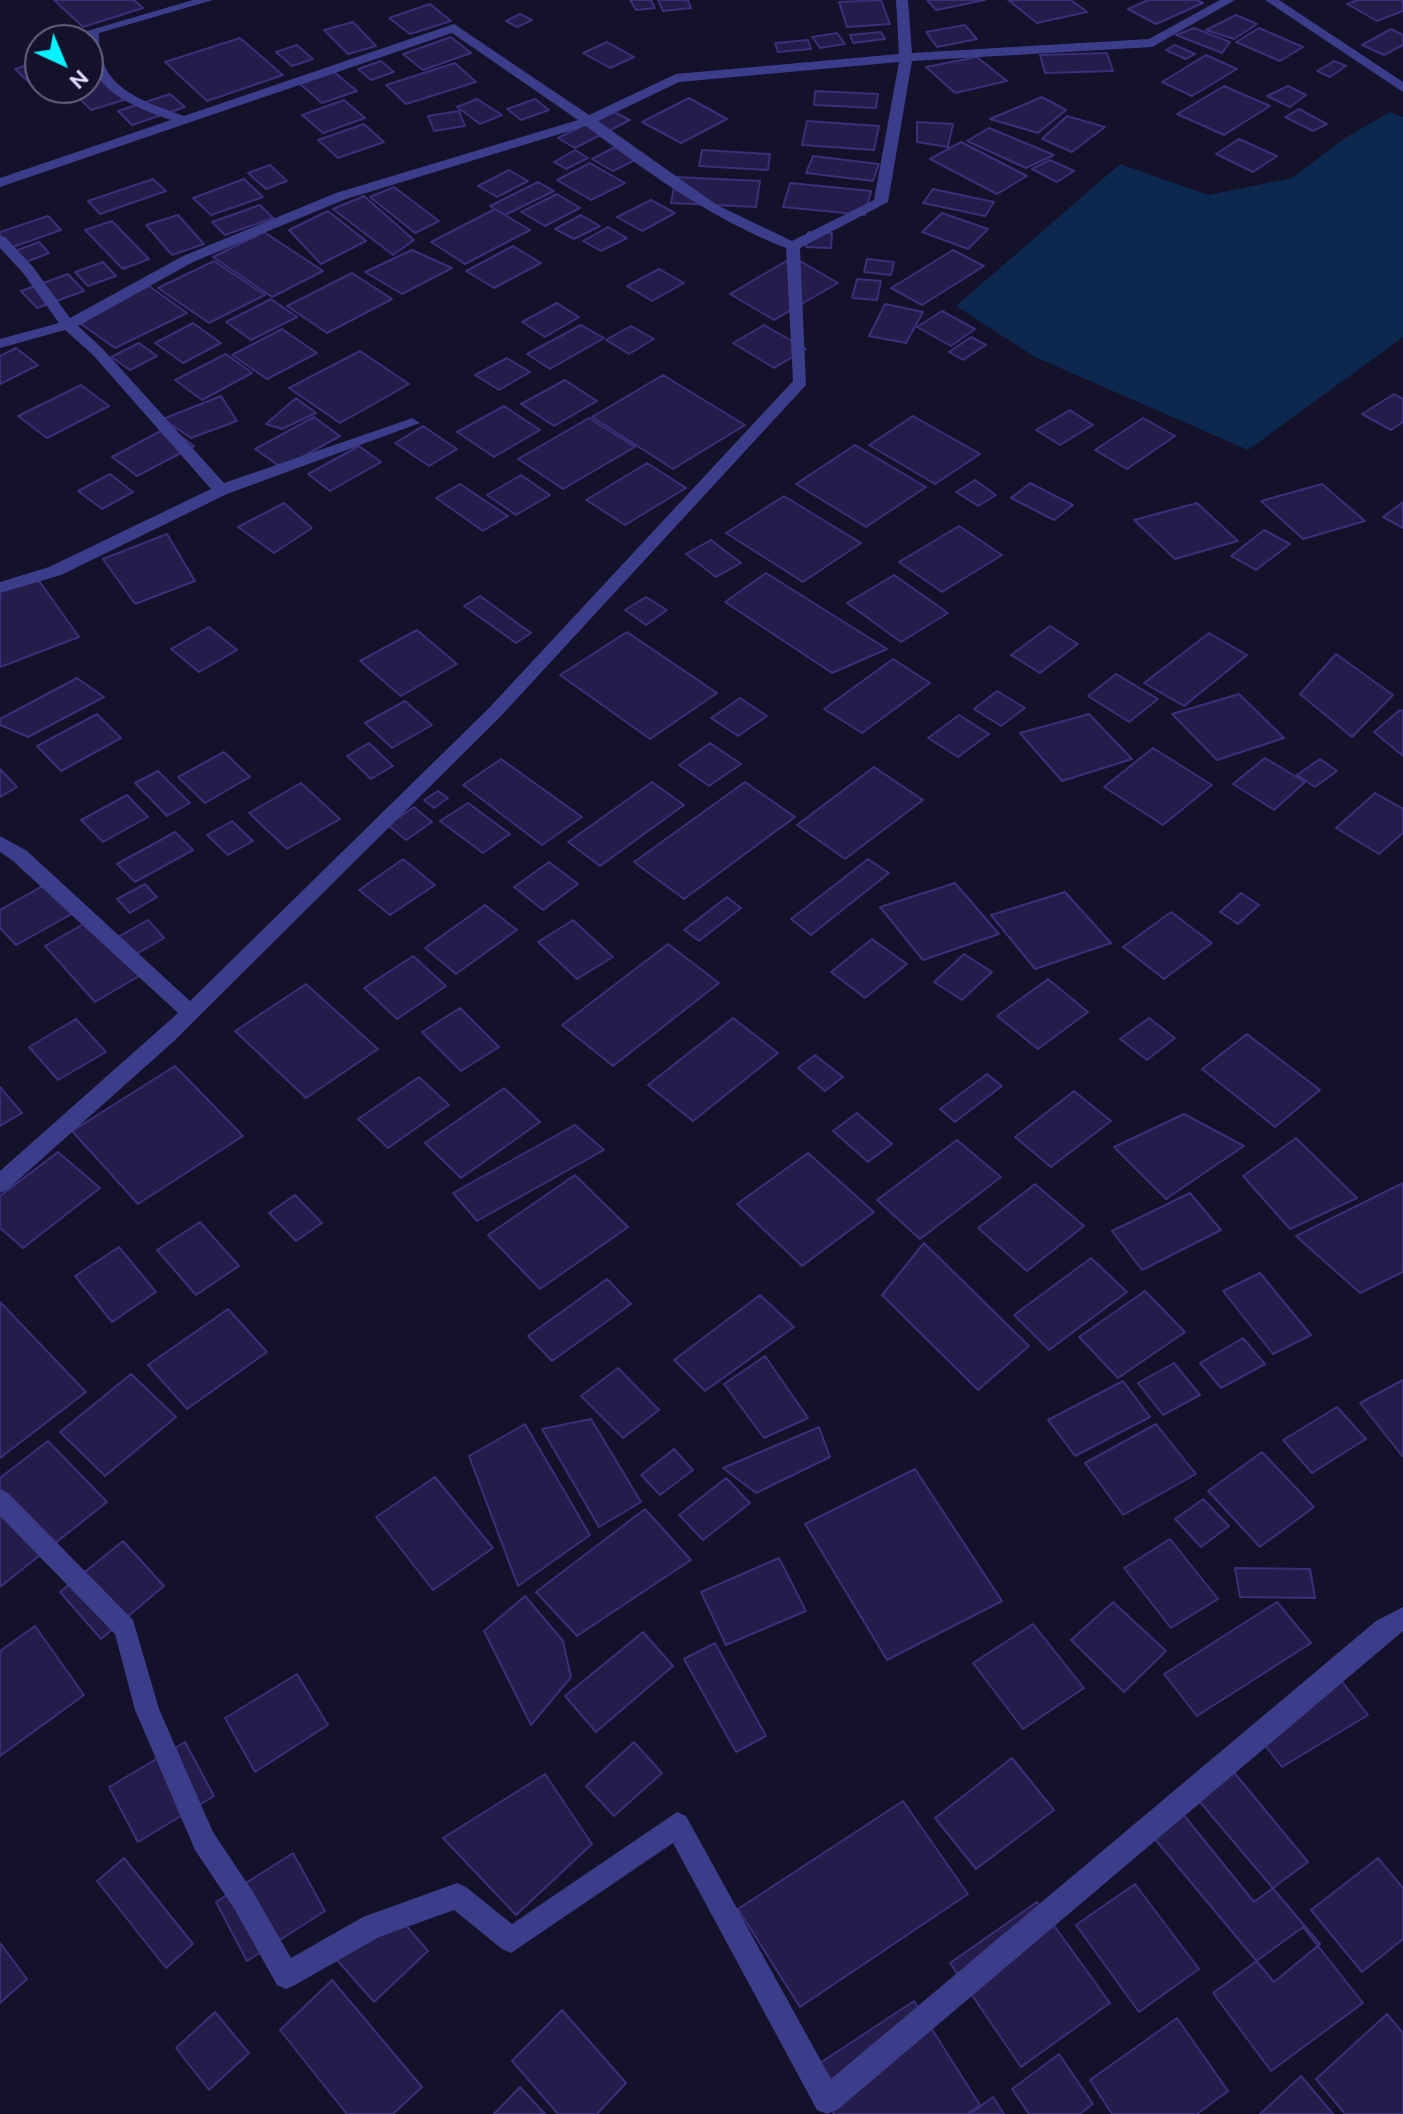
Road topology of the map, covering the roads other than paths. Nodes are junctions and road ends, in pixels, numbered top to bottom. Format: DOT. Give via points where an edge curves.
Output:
graph roads {
  1 [pos="207,0"];
  2 [pos="902,0"];
  3 [pos="1229,0"];
  4 [pos="1271,0"];
  5 [pos="906,57"];
  6 [pos="1403,88"];
  7 [pos="183,120"];
  8 [pos="588,121"];
  9 [pos="0,183"];
  10 [pos="0,240"];
  11 [pos="793,246"];
  12 [pos="68,325"];
  13 [pos="0,344"];
  14 [pos="412,423"];
  15 [pos="221,490"];
  16 [pos="0,588"];
  17 [pos="0,843"];
  18 [pos="190,1013"];
  19 [pos="0,1184"];
  20 [pos="0,1500"];
  21 [pos="1403,1618"];
  22 [pos="830,2107"];
  1 -- 7 [label="street" via="93,31 98,71 128,100"];
  2 -- 5 [label="street"];
  3 -- 5 [label="street" via="1152,43"];
  4 -- 6 [label="street"];
  5 -- 8 [label="street" via="676,78"];
  5 -- 11 [label="street" via="881,202"];
  7 -- 8 [label="street" via="454,28"];
  7 -- 9 [label="street"];
  8 -- 11 [label="street" via="690,194 766,237"];
  8 -- 12 [label="street" via="341,196 188,259"];
  10 -- 12 [label="street"];
  11 -- 18 [label="street" via="801,382 495,712"];
  12 -- 13 [label="street"];
  12 -- 15 [label="street"];
  14 -- 15 [label="street"];
  15 -- 16 [label="street" via="55,571"];
  17 -- 18 [label="street"];
  18 -- 19 [label="street"];
  20 -- 22 [label="street" via="125,1628 147,1710 204,1841 286,1976 372,1926 457,1896 511,1940 677,1825"];
  21 -- 22 [label="street"];
}
